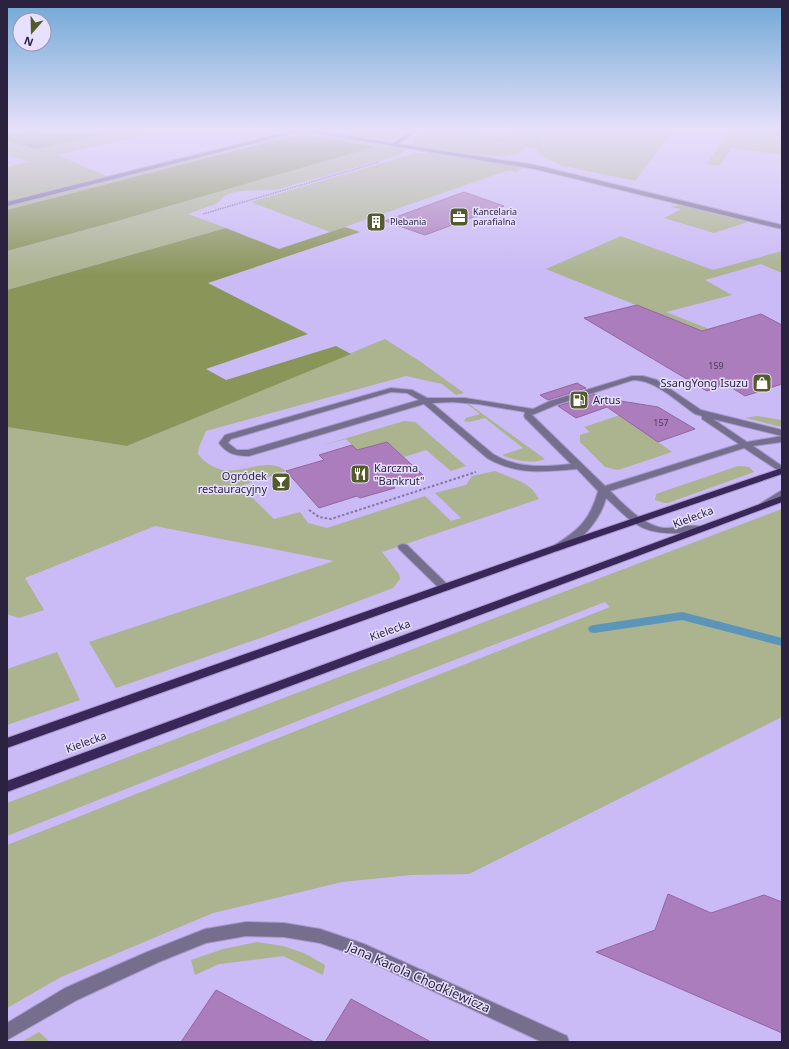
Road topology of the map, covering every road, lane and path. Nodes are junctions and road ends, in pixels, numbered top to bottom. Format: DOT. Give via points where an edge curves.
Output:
graph roads {
  1 [pos="114,177"];
  2 [pos="330,177"];
  3 [pos="579,177"];
  4 [pos="7,204"];
  5 [pos="203,214"];
  6 [pos="782,227"];
  7 [pos="425,401"];
  8 [pos="531,411"];
  9 [pos="698,412"];
  10 [pos="782,433"];
  11 [pos="782,439"];
  12 [pos="745,445"];
  13 [pos="497,461"];
  14 [pos="579,466"];
  15 [pos="782,470"];
  16 [pos="603,490"];
  17 [pos="782,493"];
  18 [pos="782,499"];
  19 [pos="764,505"];
  20 [pos="309,510"];
  21 [pos="637,521"];
  22 [pos="702,529"];
  23 [pos="403,547"];
  24 [pos="556,548"];
  25 [pos="445,588"];
  26 [pos="7,743"];
  27 [pos="7,787"];
  28 [pos="7,1032"];
  29 [pos="560,1042"];
  1 -- 4 [label="street"];
  2 -- 5 [label="path"];
  3 -- 6 [label="street"];
  7 -- 7 [label="street" via="249,453 234,453 228,450 223,442 228,437 391,390 406,390"];
  7 -- 8 [label="street" via="467,400"];
  7 -- 13 [label="street"];
  8 -- 9 [label="street" via="638,378 654,382"];
  8 -- 14 [label="street" via="528,416"];
  9 -- 10 [label="street"];
  9 -- 12 [label="street"];
  11 -- 12 [label="street"];
  12 -- 15 [label="street"];
  12 -- 16 [label="street"];
  13 -- 14 [label="street" via="520,467 551,469"];
  13 -- 20 [label="path" via="490,467 331,519 318,517"];
  14 -- 16 [label="street"];
  15 -- 21 [label="main road, Kielecka"];
  16 -- 21 [label="street"];
  16 -- 24 [label="street" via="594,517 587,526"];
  17 -- 19 [label="street"];
  18 -- 19 [label="main road, Kielecka"];
  19 -- 22 [label="main road, Kielecka"];
  21 -- 22 [label="street" via="665,531"];
  21 -- 24 [label="main road, Kielecka"];
  22 -- 27 [label="main road, Kielecka"];
  23 -- 25 [label="street"];
  24 -- 25 [label="main road, Kielecka"];
  25 -- 26 [label="main road, Kielecka"];
  28 -- 29 [label="street, Jana Karola Chodkiewicza" via="71,994 153,957 205,936 246,929 284,930 313,935 364,951"];
}
